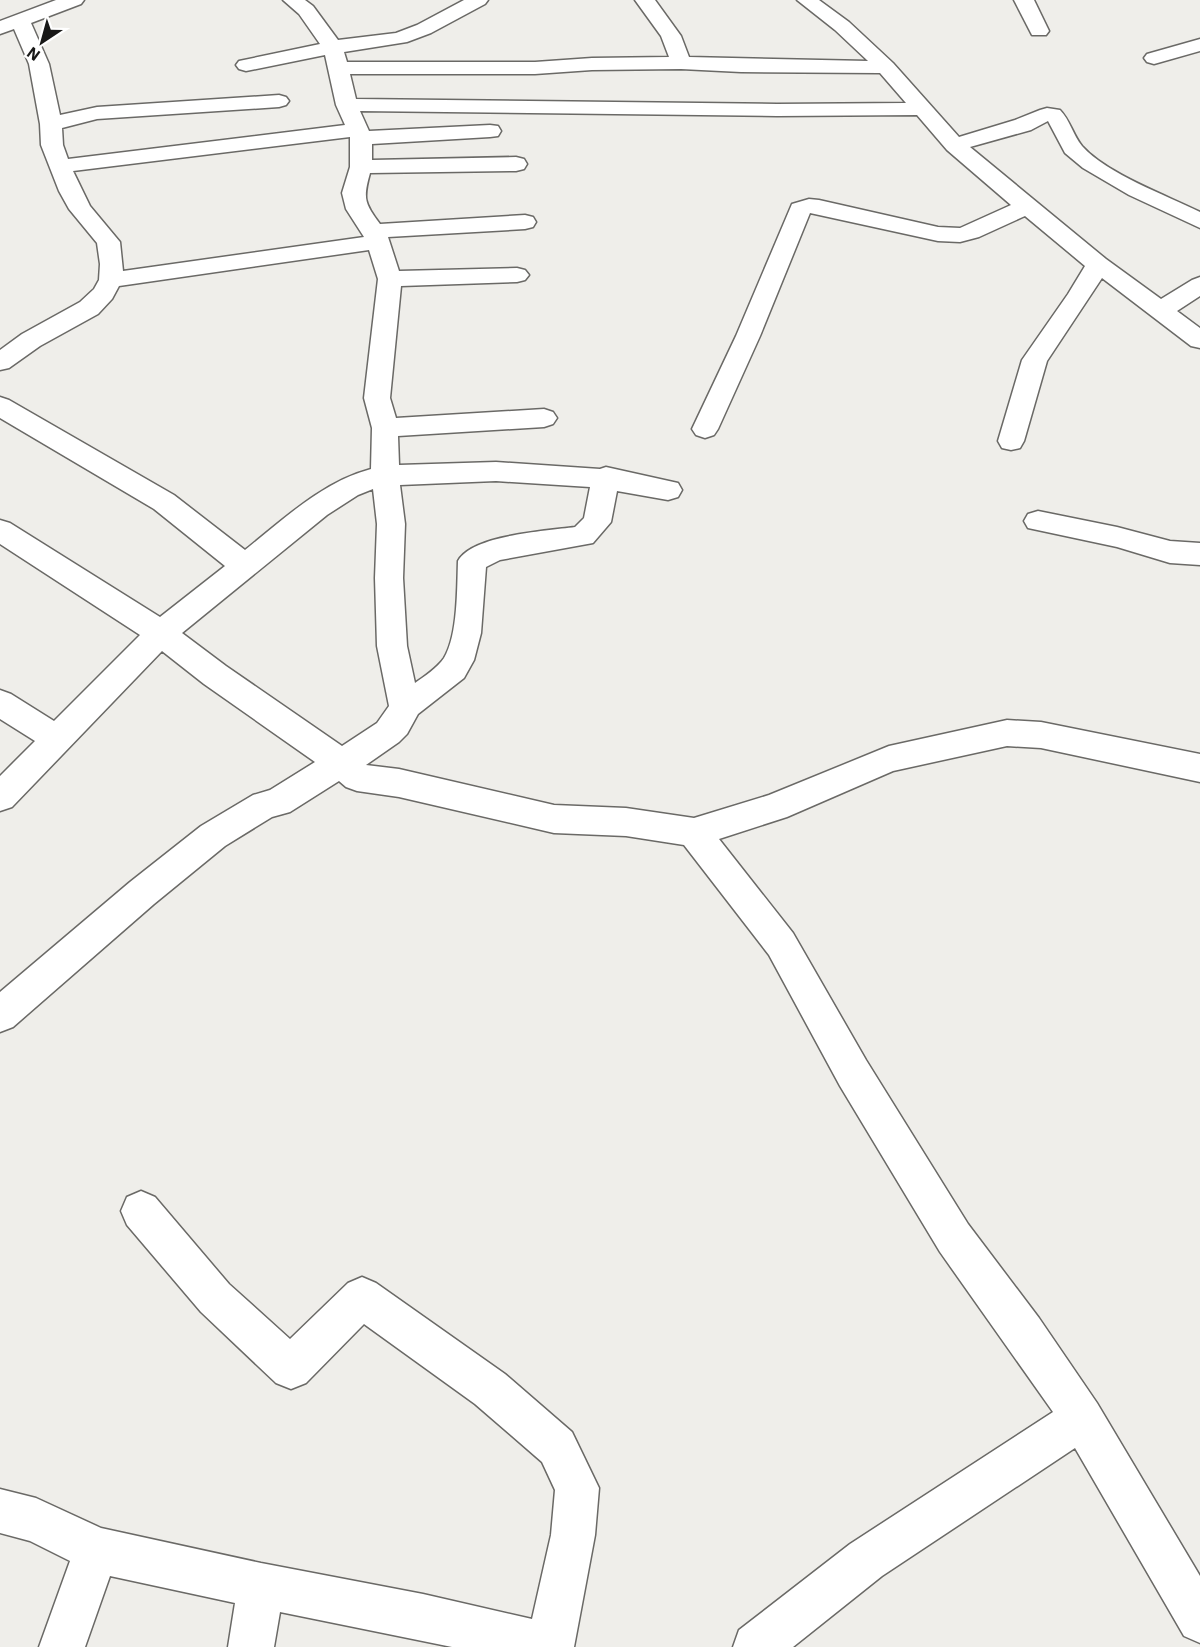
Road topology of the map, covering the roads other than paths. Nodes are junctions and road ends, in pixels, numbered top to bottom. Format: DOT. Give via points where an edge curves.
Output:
graph roads {
  1 [pos="74,0"];
  2 [pos="293,0"];
  3 [pos="478,0"];
  4 [pos="645,0"];
  5 [pos="807,0"];
  6 [pos="1024,0"];
  7 [pos="10,24"];
  8 [pos="1039,31"];
  9 [pos="1200,45"];
  10 [pos="336,57"];
  11 [pos="1154,58"];
  12 [pos="681,63"];
  13 [pos="609,64"];
  14 [pos="246,65"];
  15 [pos="886,67"];
  16 [pos="279,101"];
  17 [pos="347,105"];
  18 [pos="610,107"];
  19 [pos="922,109"];
  20 [pos="51,124"];
  21 [pos="490,131"];
  22 [pos="358,134"];
  23 [pos="955,145"];
  24 [pos="516,164"];
  25 [pos="62,166"];
  26 [pos="361,167"];
  27 [pos="1026,207"];
  28 [pos="1200,220"];
  29 [pos="525,222"];
  30 [pos="375,236"];
  31 [pos="1098,264"];
  32 [pos="517,275"];
  33 [pos="390,279"];
  34 [pos="111,280"];
  35 [pos="1200,285"];
  36 [pos="1162,310"];
  37 [pos="1200,340"];
  38 [pos="0,362"];
  39 [pos="0,406"];
  40 [pos="543,418"];
  41 [pos="385,428"];
  42 [pos="705,429"];
  43 [pos="1011,441"];
  44 [pos="385,477"];
  45 [pos="606,477"];
  46 [pos="668,490"];
  47 [pos="1038,521"];
  48 [pos="0,530"];
  49 [pos="1200,554"];
  50 [pos="245,566"];
  51 [pos="161,633"];
  52 [pos="0,703"];
  53 [pos="405,706"];
  54 [pos="57,739"];
  55 [pos="341,763"];
  56 [pos="1200,768"];
  57 [pos="0,797"];
  58 [pos="694,832"];
  59 [pos="0,1015"];
  60 [pos="141,1211"];
  61 [pos="1082,1418"];
  62 [pos="0,1511"];
  63 [pos="96,1550"];
  64 [pos="261,1586"];
  65 [pos="1200,1620"];
  66 [pos="551,1646"];
  67 [pos="62,1647"];
  68 [pos="251,1647"];
  69 [pos="756,1647"];
  1 -- 7 [label="street"];
  2 -- 10 [label="street" via="306,10"];
  3 -- 10 [label="street" via="424,29"];
  4 -- 12 [label="street" via="671,36"];
  5 -- 15 [label="street"];
  6 -- 8 [label="street"];
  7 -- 20 [label="street" via="39,64"];
  9 -- 11 [label="street"];
  10 -- 13 [label="street" via="535,68"];
  10 -- 14 [label="street"];
  10 -- 17 [label="street"];
  12 -- 13 [label="street"];
  12 -- 15 [label="street"];
  13 -- 18 [label="street"];
  15 -- 19 [label="street"];
  16 -- 20 [label="street" via="97,113"];
  17 -- 18 [label="street"];
  17 -- 22 [label="street"];
  18 -- 19 [label="street"];
  19 -- 23 [label="street"];
  20 -- 25 [label="street" via="52,145"];
  21 -- 22 [label="street"];
  22 -- 25 [label="street"];
  22 -- 26 [label="street"];
  23 -- 27 [label="street"];
  23 -- 28 [label="street" via="1053,114 1068,143 1091,163"];
  24 -- 26 [label="street"];
  25 -- 34 [label="street" via="80,209 108,242"];
  26 -- 30 [label="street" via="353,193 357,209"];
  27 -- 31 [label="street"];
  27 -- 42 [label="street" via="960,235 938,234 819,207 800,209"];
  29 -- 30 [label="street"];
  30 -- 33 [label="street"];
  30 -- 34 [label="street"];
  31 -- 36 [label="street"];
  31 -- 43 [label="street" via="1035,360"];
  32 -- 33 [label="street"];
  33 -- 41 [label="street" via="376,398"];
  34 -- 38 [label="street" via="104,294 89,308 30,340"];
  35 -- 36 [label="street"];
  36 -- 37 [label="street"];
  39 -- 50 [label="street" via="164,502"];
  40 -- 41 [label="street"];
  41 -- 44 [label="street"];
  44 -- 45 [label="street" via="534,471"];
  44 -- 50 [label="street" via="343,491"];
  44 -- 53 [label="street" via="391,524 392,646"];
  45 -- 46 [label="street"];
  45 -- 53 [label="street" via="597,522 583,537 495,550 472,561 465,638 453,669"];
  47 -- 49 [label="street" via="1170,552"];
  48 -- 51 [label="street"];
  50 -- 51 [label="street"];
  51 -- 54 [label="street"];
  51 -- 55 [label="street"];
  52 -- 54 [label="street"];
  53 -- 55 [label="street" via="386,733"];
  54 -- 57 [label="street"];
  55 -- 58 [label="street" via="357,777 554,819 626,822"];
  55 -- 59 [label="street" via="213,836"];
  56 -- 58 [label="street" via="1041,735 1007,733 889,759 775,807"];
  58 -- 61 [label="street" via="781,944 853,1073 954,1238"];
  60 -- 66 [label="street" via="215,1298 291,1368 362,1297 490,1389 557,1447 577,1488 573,1535"];
  61 -- 65 [label="street"];
  61 -- 69 [label="street" via="866,1560"];
  62 -- 63 [label="street" via="36,1520"];
  63 -- 64 [label="street"];
  63 -- 67 [label="street"];
  64 -- 66 [label="street"];
  64 -- 68 [label="street"];
}
